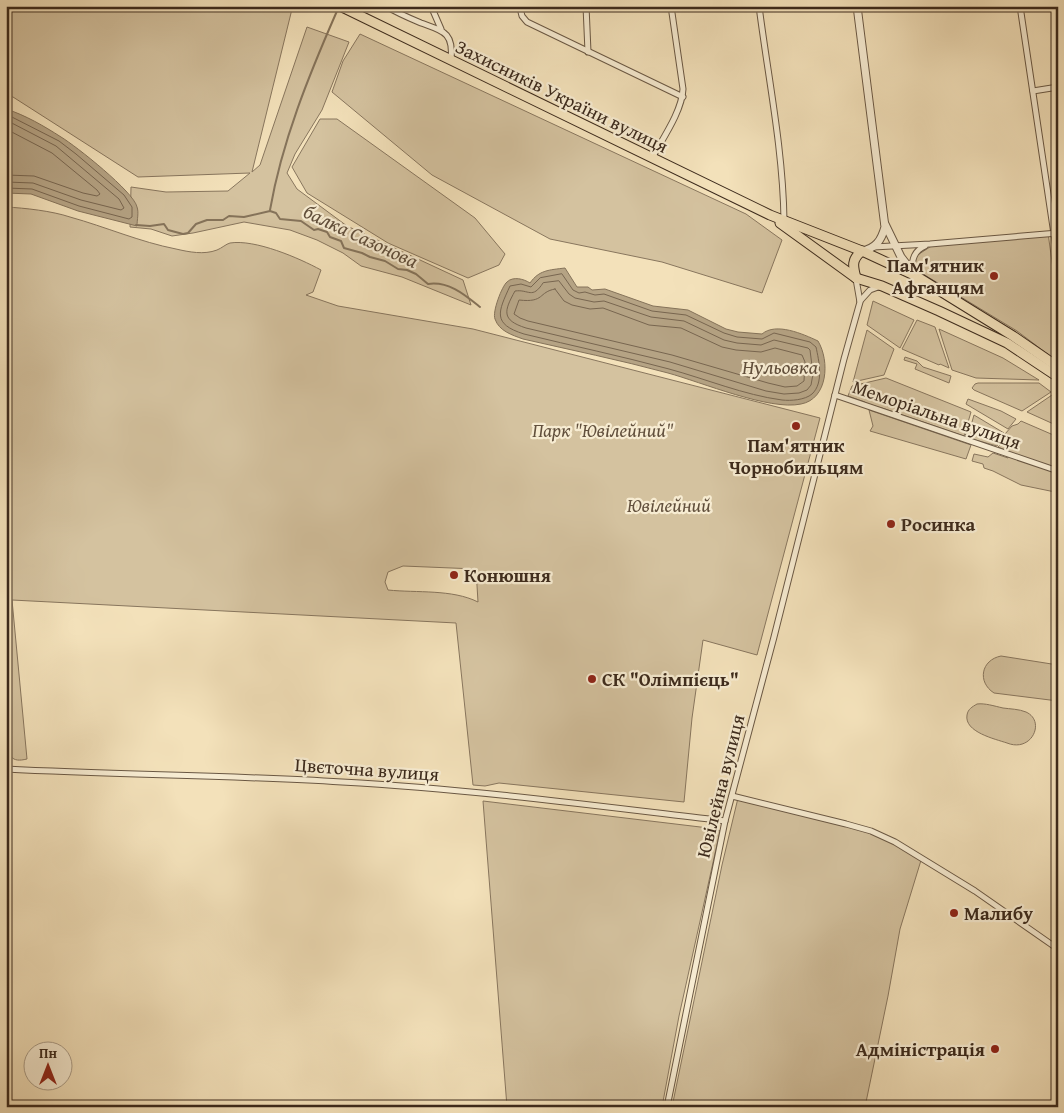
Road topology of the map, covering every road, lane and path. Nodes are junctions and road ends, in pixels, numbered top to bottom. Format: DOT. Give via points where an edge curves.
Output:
graph roads {
  1 [pos="340,6"];
  2 [pos="386,6"];
  3 [pos="431,6"];
  4 [pos="522,6"];
  5 [pos="586,6"];
  6 [pos="671,6"];
  7 [pos="759,6"];
  8 [pos="857,6"];
  9 [pos="1020,6"];
  10 [pos="441,29"];
  11 [pos="588,52"];
  12 [pos="450,60"];
  13 [pos="1058,87"];
  14 [pos="1033,91"];
  15 [pos="683,97"];
  16 [pos="652,158"];
  17 [pos="770,215"];
  18 [pos="883,217"];
  19 [pos="784,221"];
  20 [pos="1056,233"];
  21 [pos="930,244"];
  22 [pos="873,247"];
  23 [pos="895,247"];
  24 [pos="862,251"];
  25 [pos="1058,261"];
  26 [pos="914,274"];
  27 [pos="856,278"];
  28 [pos="882,286"];
  29 [pos="901,295"];
  30 [pos="860,302"];
  31 [pos="1058,367"];
  32 [pos="1058,377"];
  33 [pos="835,395"];
  34 [pos="1058,471"];
  35 [pos="6,769"];
  36 [pos="732,796"];
  37 [pos="725,821"];
  38 [pos="1058,949"];
  39 [pos="667,1107"];
  1 -- 12 [label="highway, Захисників України вулиця"];
  2 -- 10 [label="street" via="408,18"];
  3 -- 10 [label="street"];
  4 -- 11 [label="street" via="522,16 527,22"];
  5 -- 11 [label="street"];
  6 -- 15 [label="street"];
  7 -- 19 [label="street" via="784,196"];
  8 -- 18 [label="street"];
  9 -- 14 [label="street"];
  10 -- 12 [label="street" via="452,48"];
  11 -- 15 [label="street"];
  12 -- 16 [label="highway, Захисників України вулиця"];
  13 -- 14 [label="street"];
  14 -- 20 [label="street"];
  15 -- 16 [label="street"];
  16 -- 17 [label="highway, Захисників України вулиця"];
  17 -- 19 [label="highway, Захисників України вулиця"];
  17 -- 27 [label="highway, Захисників України вулиця"];
  18 -- 22 [label="street" via="882,238"];
  18 -- 23 [label="street"];
  19 -- 24 [label="highway, Захисників України вулиця"];
  20 -- 21 [label="street"];
  20 -- 25 [label="street"];
  21 -- 23 [label="street"];
  21 -- 26 [label="street" via="920,248 913,257"];
  22 -- 23 [label="street"];
  22 -- 24 [label="street"];
  23 -- 26 [label="street"];
  24 -- 26 [label="highway, Захисників України вулиця"];
  24 -- 27 [label="highway" via="855,257"];
  26 -- 29 [label="highway" via="917,288 907,296"];
  26 -- 31 [label="highway"];
  27 -- 28 [label="highway, Захисників України вулиця"];
  27 -- 30 [label="street, Ювілейна вулиця"];
  28 -- 29 [label="highway, Захисників України вулиця"];
  28 -- 30 [label="street" via="870,290"];
  29 -- 32 [label="highway" via="1007,343"];
  30 -- 33 [label="street, Ювілейна вулиця"];
  33 -- 34 [label="street, Меморіальна вулиця"];
  33 -- 36 [label="street, Ювілейна вулиця"];
  35 -- 37 [label="street, Цвєточна вулиця" via="344,782 500,794"];
  36 -- 37 [label="street, Ювілейна вулиця"];
  36 -- 38 [label="street" via="871,831 895,842 975,891"];
  37 -- 39 [label="street, Ювілейна вулиця"];
}
